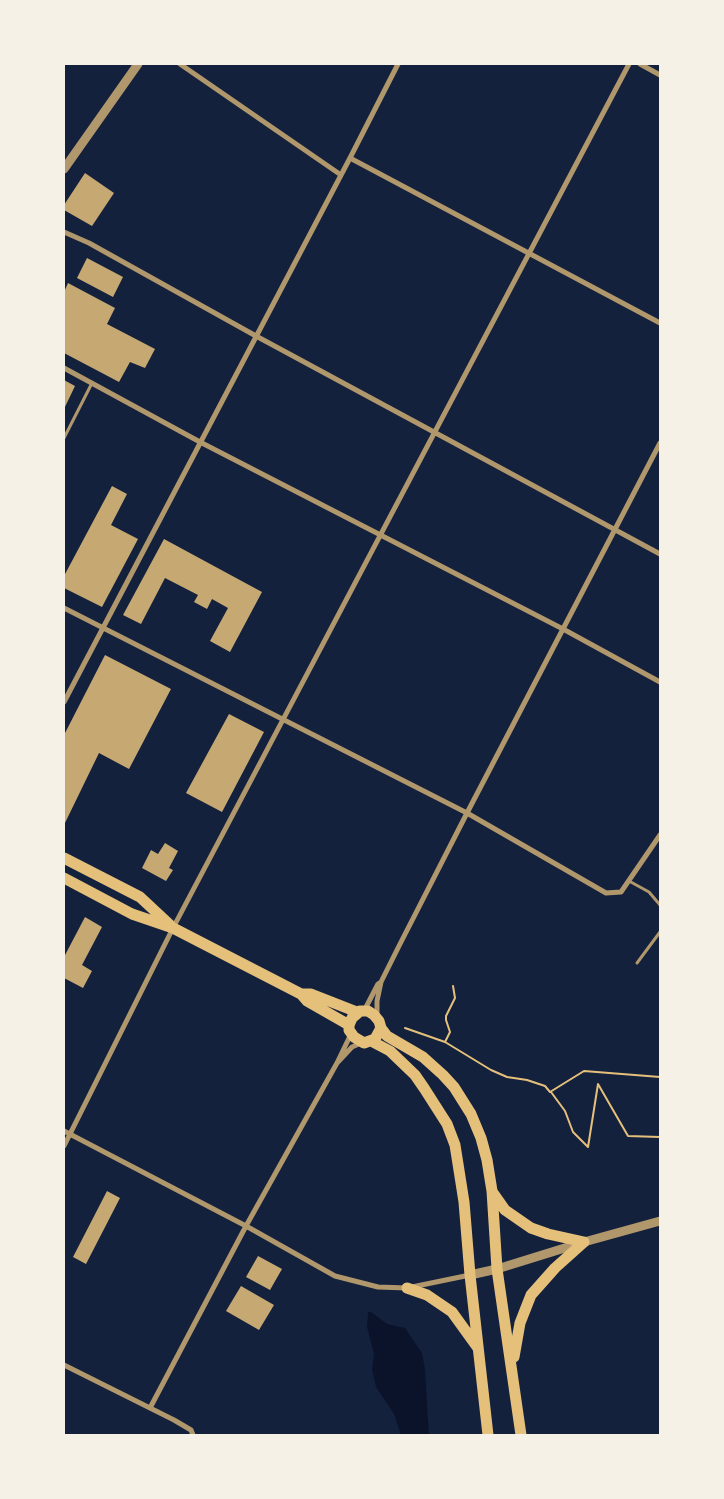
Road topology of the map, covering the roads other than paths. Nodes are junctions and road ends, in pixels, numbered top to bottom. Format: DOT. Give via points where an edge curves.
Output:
graph roads {
  1 [pos="138,64"];
  2 [pos="180,64"];
  3 [pos="398,64"];
  4 [pos="629,64"];
  5 [pos="640,64"];
  6 [pos="660,75"];
  7 [pos="350,158"];
  8 [pos="64,170"];
  9 [pos="341,175"];
  10 [pos="64,232"];
  11 [pos="530,253"];
  12 [pos="660,323"];
  13 [pos="256,336"];
  14 [pos="64,368"];
  15 [pos="92,384"];
  16 [pos="433,433"];
  17 [pos="64,438"];
  18 [pos="200,442"];
  19 [pos="660,443"];
  20 [pos="615,530"];
  21 [pos="381,534"];
  22 [pos="660,554"];
  23 [pos="64,608"];
  24 [pos="102,628"];
  25 [pos="563,629"];
  26 [pos="660,682"];
  27 [pos="64,702"];
  28 [pos="284,719"];
  29 [pos="467,813"];
  30 [pos="660,835"];
  31 [pos="64,858"];
  32 [pos="64,878"];
  33 [pos="628,881"];
  34 [pos="660,906"];
  35 [pos="173,928"];
  36 [pos="660,932"];
  37 [pos="637,963"];
  38 [pos="381,982"];
  39 [pos="301,994"];
  40 [pos="361,1012"];
  41 [pos="379,1023"];
  42 [pos="350,1030"];
  43 [pos="367,1042"];
  44 [pos="337,1063"];
  45 [pos="64,1131"];
  46 [pos="70,1134"];
  47 [pos="64,1146"];
  48 [pos="492,1191"];
  49 [pos="660,1220"];
  50 [pos="246,1226"];
  51 [pos="584,1242"];
  52 [pos="497,1270"];
  53 [pos="470,1275"];
  54 [pos="407,1288"];
  55 [pos="479,1349"];
  56 [pos="64,1365"];
  57 [pos="513,1369"];
  58 [pos="150,1408"];
  59 [pos="193,1435"];
  60 [pos="488,1435"];
  61 [pos="521,1435"];
  1 -- 8 [label="street"];
  2 -- 9 [label="street"];
  3 -- 7 [label="street"];
  4 -- 11 [label="street"];
  5 -- 6 [label="street"];
  7 -- 9 [label="street"];
  7 -- 11 [label="street"];
  9 -- 13 [label="street"];
  10 -- 13 [label="street"];
  11 -- 12 [label="street"];
  11 -- 16 [label="street"];
  13 -- 16 [label="street"];
  13 -- 18 [label="street"];
  14 -- 15 [label="street"];
  15 -- 17 [label="lane"];
  15 -- 18 [label="street"];
  16 -- 20 [label="street"];
  16 -- 21 [label="street"];
  18 -- 21 [label="street"];
  18 -- 24 [label="street"];
  19 -- 20 [label="street"];
  20 -- 22 [label="street"];
  20 -- 25 [label="street"];
  21 -- 25 [label="street"];
  21 -- 28 [label="street"];
  23 -- 24 [label="street"];
  24 -- 27 [label="street"];
  24 -- 28 [label="street"];
  25 -- 26 [label="street"];
  25 -- 29 [label="street"];
  28 -- 29 [label="street"];
  28 -- 35 [label="street"];
  29 -- 33 [label="street" via="606,893 621,892"];
  29 -- 38 [label="street"];
  30 -- 33 [label="street"];
  31 -- 35 [label="main road" via="140,897"];
  32 -- 35 [label="main road" via="132,914"];
  33 -- 34 [label="lane" via="649,892"];
  35 -- 39 [label="main road"];
  35 -- 46 [label="street"];
  36 -- 37 [label="lane"];
  38 -- 40 [label="street"];
  38 -- 41 [label="street" via="377,1000"];
  39 -- 40 [label="main road" via="311,994"];
  39 -- 42 [label="main road"];
  40 -- 41 [label="main road" via="372,1013"];
  40 -- 42 [label="main road" via="352,1018"];
  41 -- 43 [label="main road" via="377,1036"];
  41 -- 48 [label="main road" via="387,1036 433,1065 463,1100 481,1138"];
  42 -- 43 [label="main road"];
  42 -- 44 [label="street"];
  43 -- 44 [label="street" via="352,1047"];
  43 -- 53 [label="main road" via="390,1051 406,1065 447,1124 461,1173"];
  44 -- 50 [label="street"];
  45 -- 46 [label="street"];
  46 -- 47 [label="street"];
  46 -- 50 [label="street"];
  48 -- 51 [label="main road" via="505,1210 531,1228"];
  48 -- 52 [label="main road"];
  49 -- 51 [label="street"];
  50 -- 54 [label="street" via="335,1276 378,1287"];
  50 -- 58 [label="street"];
  51 -- 52 [label="street"];
  51 -- 57 [label="main road" via="531,1295 516,1339"];
  52 -- 53 [label="street"];
  52 -- 57 [label="main road"];
  53 -- 54 [label="street"];
  53 -- 55 [label="main road"];
  54 -- 55 [label="main road" via="427,1295 452,1312"];
  55 -- 60 [label="main road"];
  56 -- 58 [label="street"];
  57 -- 61 [label="main road"];
  58 -- 59 [label="street" via="191,1430"];
}
